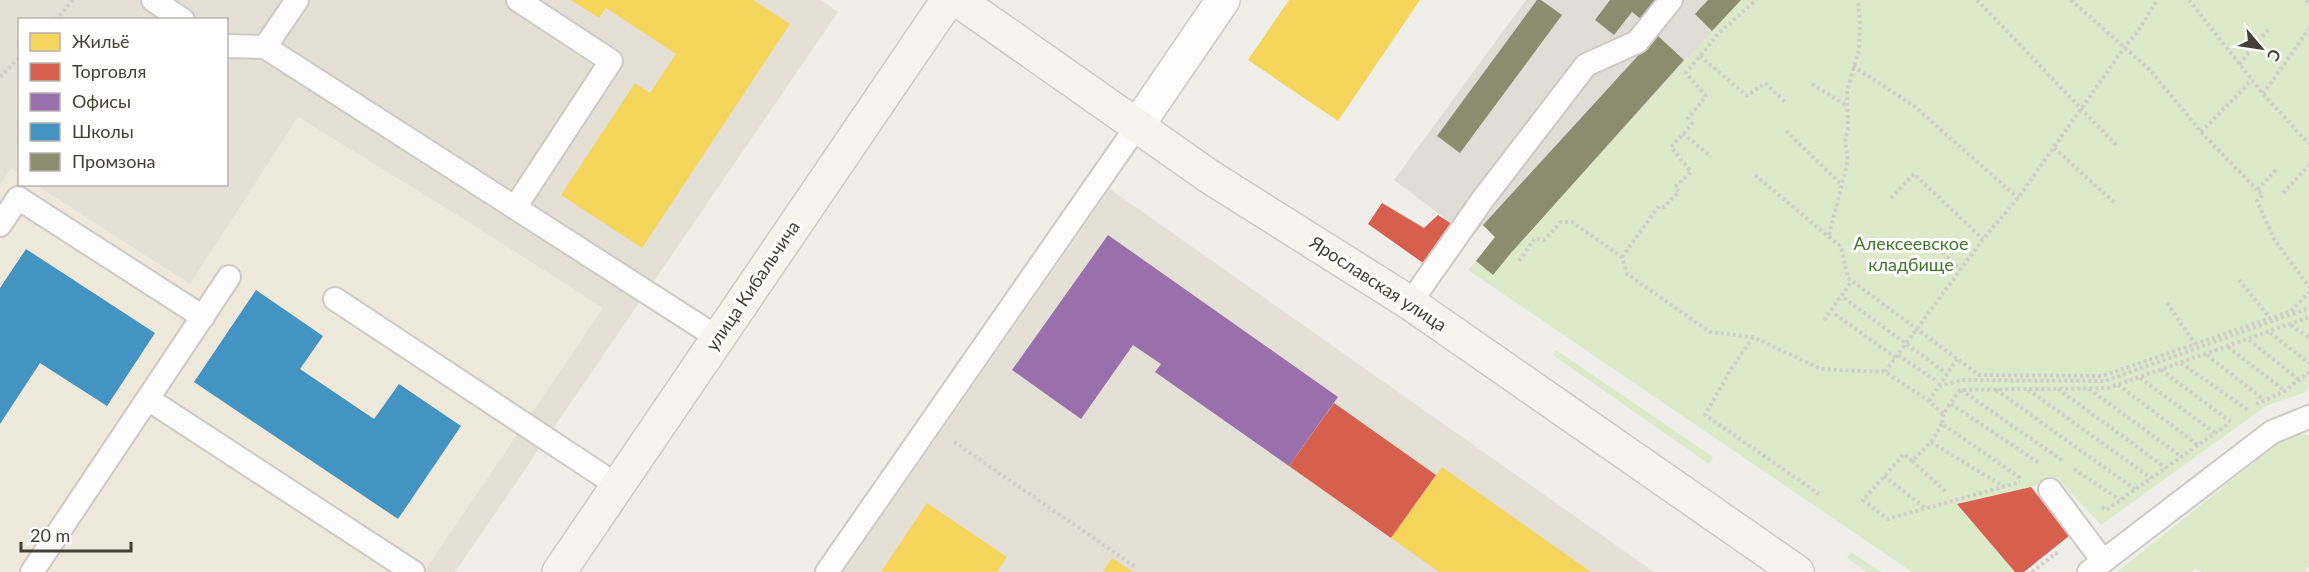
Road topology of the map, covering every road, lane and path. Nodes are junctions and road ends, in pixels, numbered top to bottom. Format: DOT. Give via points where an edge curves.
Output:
graph roads {
  1 [pos="74,0"];
  2 [pos="153,0"];
  3 [pos="297,0"];
  4 [pos="518,0"];
  5 [pos="948,0"];
  6 [pos="958,0"];
  7 [pos="1223,0"];
  8 [pos="1671,0"];
  9 [pos="1756,0"];
  10 [pos="1858,0"];
  11 [pos="1977,0"];
  12 [pos="2071,0"];
  13 [pos="2157,0"];
  14 [pos="2189,0"];
  15 [pos="57,18"];
  16 [pos="180,18"];
  17 [pos="2309,28"];
  18 [pos="2268,30"];
  19 [pos="228,46"];
  20 [pos="266,47"];
  21 [pos="2124,48"];
  22 [pos="1700,56"];
  23 [pos="18,59"];
  24 [pos="2239,64"];
  25 [pos="1853,66"];
  26 [pos="0,77"];
  27 [pos="2252,80"];
  28 [pos="1812,84"];
  29 [pos="2263,94"];
  30 [pos="1786,103"];
  31 [pos="1847,106"];
  32 [pos="2081,109"];
  33 [pos="1137,126"];
  34 [pos="1786,131"];
  35 [pos="2201,132"];
  36 [pos="1683,133"];
  37 [pos="2309,144"];
  38 [pos="2117,146"];
  39 [pos="2054,148"];
  40 [pos="1711,157"];
  41 [pos="2309,165"];
  42 [pos="2276,170"];
  43 [pos="1755,176"];
  44 [pos="1842,185"];
  45 [pos="2257,190"];
  46 [pos="2283,193"];
  47 [pos="1891,198"];
  48 [pos="2018,198"];
  49 [pos="2116,204"];
  50 [pos="516,206"];
  51 [pos="0,225"];
  52 [pos="1830,236"];
  53 [pos="1983,239"];
  54 [pos="1929,240"];
  55 [pos="1622,257"];
  56 [pos="1519,261"];
  57 [pos="1960,270"];
  58 [pos="229,277"];
  59 [pos="2239,280"];
  60 [pos="1852,281"];
  61 [pos="2309,287"];
  62 [pos="2309,294"];
  63 [pos="1844,298"];
  64 [pos="335,299"];
  65 [pos="1410,303"];
  66 [pos="2167,303"];
  67 [pos="2309,308"];
  68 [pos="1835,314"];
  69 [pos="203,317"];
  70 [pos="2270,318"];
  71 [pos="2309,318"];
  72 [pos="1824,320"];
  73 [pos="2291,325"];
  74 [pos="1917,329"];
  75 [pos="2269,332"];
  76 [pos="1753,337"];
  77 [pos="718,338"];
  78 [pos="2309,338"];
  79 [pos="2248,339"];
  80 [pos="2195,344"];
  81 [pos="1906,345"];
  82 [pos="2228,346"];
  83 [pos="2206,354"];
  84 [pos="1897,357"];
  85 [pos="1957,358"];
  86 [pos="2180,363"];
  87 [pos="2309,363"];
  88 [pos="2160,370"];
  89 [pos="1885,372"];
  90 [pos="2309,372"];
  91 [pos="1946,373"];
  92 [pos="2139,377"];
  93 [pos="1935,380"];
  94 [pos="2299,380"];
  95 [pos="2118,385"];
  96 [pos="1939,386"];
  97 [pos="2089,388"];
  98 [pos="1995,389"];
  99 [pos="2028,389"];
  100 [pos="2058,389"];
  101 [pos="1960,390"];
  102 [pos="2284,391"];
  103 [pos="148,399"];
  104 [pos="2263,399"];
  105 [pos="1929,401"];
  106 [pos="1950,404"];
  107 [pos="2248,410"];
  108 [pos="1943,414"];
  109 [pos="2309,417"];
  110 [pos="2231,422"];
  111 [pos="1942,424"];
  112 [pos="2215,433"];
  113 [pos="952,441"];
  114 [pos="1931,442"];
  115 [pos="2198,445"];
  116 [pos="2182,457"];
  117 [pos="1912,461"];
  118 [pos="2064,461"];
  119 [pos="2043,465"];
  120 [pos="2073,468"];
  121 [pos="2166,468"];
  122 [pos="1884,476"];
  123 [pos="2151,478"];
  124 [pos="618,486"];
  125 [pos="2004,487"];
  126 [pos="2050,490"];
  127 [pos="2136,490"];
  128 [pos="1947,493"];
  129 [pos="1819,494"];
  130 [pos="2120,501"];
  131 [pos="2097,503"];
  132 [pos="1925,508"];
  133 [pos="2039,560"];
  134 [pos="2063,562"];
  135 [pos="2043,564"];
  136 [pos="2096,566"];
  137 [pos="1137,568"];
  138 [pos="32,572"];
  139 [pos="413,572"];
  140 [pos="559,572"];
  141 [pos="827,572"];
  142 [pos="1797,572"];
  143 [pos="2032,572"];
  1 -- 15 [label="path"];
  2 -- 16 [label="lane"];
  3 -- 20 [label="lane"];
  4 -- 50 [label="lane" via="611,61"];
  5 -- 77 [label="street, улица Кибальчича"];
  6 -- 33 [label="street, Ярославская улица"];
  7 -- 33 [label="street"];
  8 -- 65 [label="lane" via="1637,42 1586,65"];
  9 -- 22 [label="path"];
  10 -- 25 [label="path" via="1859,50"];
  11 -- 32 [label="path"];
  12 -- 21 [label="path"];
  13 -- 21 [label="path"];
  14 -- 24 [label="path"];
  17 -- 29 [label="path"];
  18 -- 24 [label="path"];
  19 -- 20 [label="lane"];
  20 -- 50 [label="lane"];
  21 -- 32 [label="path"];
  21 -- 35 [label="path" via="2150,70"];
  22 -- 30 [label="path" via="1747,96 1765,83"];
  22 -- 36 [label="path" via="1686,73 1706,96 1688,118 1692,123"];
  23 -- 26 [label="path"];
  24 -- 27 [label="path"];
  25 -- 31 [label="path"];
  25 -- 48 [label="path" via="1914,106"];
  27 -- 29 [label="path"];
  27 -- 35 [label="path"];
  28 -- 31 [label="path"];
  29 -- 37 [label="path"];
  31 -- 44 [label="path" via="1848,160"];
  32 -- 38 [label="path"];
  32 -- 39 [label="path"];
  33 -- 65 [label="street, Ярославская улица" via="1210,177"];
  33 -- 141 [label="lane"];
  34 -- 44 [label="path"];
  35 -- 45 [label="path"];
  36 -- 40 [label="path"];
  36 -- 55 [label="path" via="1671,147 1692,172 1676,187 1679,192 1664,207 1659,206"];
  39 -- 48 [label="path"];
  39 -- 49 [label="path"];
  41 -- 46 [label="path"];
  42 -- 45 [label="path"];
  43 -- 52 [label="path"];
  44 -- 52 [label="path"];
  45 -- 61 [label="path" via="2263,195 2258,201 2274,239"];
  47 -- 53 [label="path" via="1914,174"];
  48 -- 53 [label="path"];
  50 -- 77 [label="lane"];
  51 -- 69 [label="lane" via="18,198"];
  52 -- 60 [label="path" via="1841,247"];
  53 -- 57 [label="path"];
  54 -- 57 [label="path"];
  55 -- 56 [label="path" via="1572,222 1562,222 1544,240 1535,238"];
  55 -- 76 [label="path" via="1627,274 1710,332"];
  57 -- 74 [label="path"];
  58 -- 69 [label="lane"];
  59 -- 70 [label="path"];
  60 -- 72 [label="path"];
  60 -- 74 [label="path"];
  62 -- 70 [label="path" via="2291,311"];
  63 -- 81 [label="path"];
  64 -- 124 [label="lane"];
  65 -- 142 [label="street, Ярославская улица"];
  66 -- 80 [label="path"];
  67 -- 96 [label="path" via="2106,381 1963,380"];
  68 -- 84 [label="path"];
  69 -- 103 [label="lane"];
  70 -- 80 [label="path"];
  71 -- 73 [label="path"];
  73 -- 75 [label="path"];
  73 -- 78 [label="path"];
  74 -- 81 [label="path"];
  74 -- 85 [label="path"];
  75 -- 79 [label="path"];
  75 -- 87 [label="path"];
  76 -- 89 [label="path" via="1821,369"];
  76 -- 129 [label="path" via="1705,415"];
  77 -- 124 [label="street, улица Кибальчича"];
  79 -- 82 [label="path"];
  79 -- 94 [label="path"];
  80 -- 85 [label="path" via="2102,375 1979,375"];
  81 -- 84 [label="path"];
  81 -- 91 [label="path"];
  82 -- 83 [label="path"];
  82 -- 102 [label="path"];
  83 -- 86 [label="path"];
  83 -- 104 [label="path"];
  84 -- 89 [label="path"];
  84 -- 93 [label="path"];
  85 -- 91 [label="path"];
  86 -- 88 [label="path"];
  86 -- 107 [label="path"];
  88 -- 92 [label="path"];
  88 -- 110 [label="path"];
  89 -- 105 [label="path"];
  90 -- 94 [label="path"];
  91 -- 96 [label="path"];
  92 -- 95 [label="path"];
  92 -- 112 [label="path"];
  94 -- 102 [label="path"];
  95 -- 97 [label="path"];
  95 -- 115 [label="path"];
  96 -- 105 [label="path"];
  97 -- 100 [label="path"];
  97 -- 116 [label="path"];
  98 -- 99 [label="path"];
  98 -- 101 [label="path"];
  98 -- 127 [label="path"];
  99 -- 100 [label="path"];
  99 -- 123 [label="path"];
  100 -- 121 [label="path"];
  101 -- 106 [label="path"];
  101 -- 118 [label="path"];
  102 -- 104 [label="path"];
  103 -- 138 [label="lane"];
  103 -- 139 [label="lane"];
  104 -- 107 [label="path"];
  105 -- 108 [label="path"];
  106 -- 108 [label="path"];
  106 -- 119 [label="path"];
  107 -- 110 [label="path"];
  108 -- 111 [label="path"];
  109 -- 136 [label="lane" via="2272,432"];
  110 -- 112 [label="path"];
  111 -- 114 [label="path"];
  111 -- 125 [label="path" via="2025,480"];
  112 -- 115 [label="path"];
  113 -- 137 [label="path"];
  114 -- 117 [label="path"];
  114 -- 125 [label="path"];
  115 -- 116 [label="path"];
  116 -- 121 [label="path"];
  117 -- 122 [label="path" via="1904,454"];
  117 -- 128 [label="path"];
  120 -- 130 [label="path"];
  121 -- 123 [label="path"];
  122 -- 132 [label="path"];
  122 -- 132 [label="path" via="1863,500 1888,519"];
  123 -- 127 [label="path"];
  124 -- 140 [label="street, улица Кибальчича"];
  125 -- 132 [label="path"];
  126 -- 136 [label="lane"];
  127 -- 130 [label="path"];
  130 -- 131 [label="path" via="2106,510"];
  133 -- 135 [label="path"];
  134 -- 135 [label="path" via="2056,553"];
  135 -- 143 [label="path"];
}
